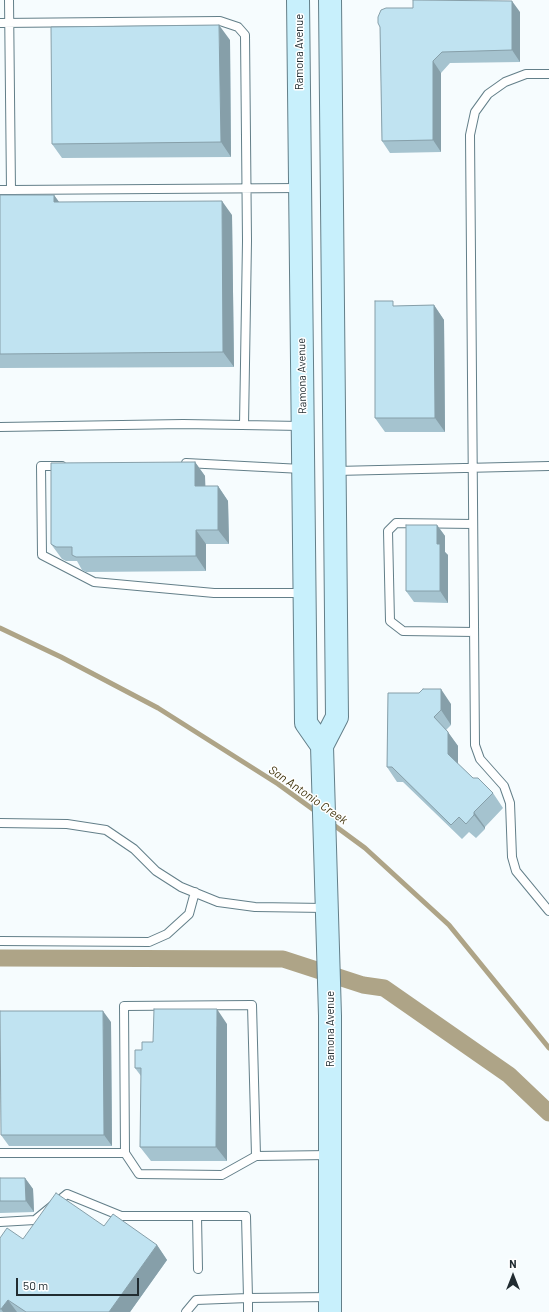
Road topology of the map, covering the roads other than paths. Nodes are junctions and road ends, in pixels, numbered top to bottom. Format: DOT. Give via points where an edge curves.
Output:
graph roads {
  1 [pos="9,0"];
  2 [pos="298,0"];
  3 [pos="330,0"];
  4 [pos="0,23"];
  5 [pos="9,23"];
  6 [pos="549,74"];
  7 [pos="247,187"];
  8 [pos="299,188"];
  9 [pos="0,190"];
  10 [pos="11,190"];
  11 [pos="244,425"];
  12 [pos="302,426"];
  13 [pos="0,427"];
  14 [pos="175,463"];
  15 [pos="73,466"];
  16 [pos="472,466"];
  17 [pos="549,466"];
  18 [pos="303,469"];
  19 [pos="334,471"];
  20 [pos="473,524"];
  21 [pos="304,593"];
  22 [pos="474,632"];
  23 [pos="322,746"];
  24 [pos="0,824"];
  25 [pos="195,892"];
  26 [pos="328,899"];
  27 [pos="549,911"];
  28 [pos="0,941"];
  29 [pos="0,1153"];
  30 [pos="125,1153"];
  31 [pos="330,1154"];
  32 [pos="256,1156"];
  33 [pos="197,1216"];
  34 [pos="0,1222"];
  35 [pos="198,1269"];
  36 [pos="248,1298"];
  37 [pos="330,1305"];
  38 [pos="186,1312"];
  39 [pos="248,1312"];
  1 -- 5 [label="lane"];
  2 -- 8 [label="main road, Ramona Avenue"];
  3 -- 19 [label="main road, Ramona Avenue"];
  4 -- 5 [label="lane"];
  5 -- 7 [label="lane" via="220,21 238,27 245,35"];
  5 -- 10 [label="lane"];
  6 -- 16 [label="lane" via="526,74 505,82 488,94 475,112 470,135"];
  7 -- 8 [label="lane"];
  7 -- 10 [label="lane"];
  7 -- 11 [label="lane"];
  8 -- 12 [label="main road, Ramona Avenue"];
  9 -- 10 [label="lane"];
  11 -- 12 [label="lane"];
  11 -- 13 [label="lane"];
  12 -- 18 [label="main road, Ramona Avenue"];
  14 -- 18 [label="lane"];
  15 -- 21 [label="lane" via="42,466 42,555 94,582 214,593"];
  16 -- 17 [label="lane"];
  16 -- 19 [label="lane"];
  16 -- 20 [label="lane"];
  18 -- 19 [label="main road"];
  18 -- 21 [label="main road, Ramona Avenue"];
  19 -- 23 [label="main road, Ramona Avenue" via="337,717"];
  20 -- 22 [label="lane"];
  20 -- 22 [label="lane" via="396,523 388,531 390,621 403,631"];
  21 -- 23 [label="main road, Ramona Avenue" via="306,724"];
  22 -- 27 [label="lane" via="475,745 480,759 504,786 510,803 512,857 516,870"];
  23 -- 26 [label="main road, Ramona Avenue"];
  24 -- 25 [label="lane" via="67,824 106,830 134,849 156,871 181,887"];
  25 -- 26 [label="lane" via="218,902 255,906"];
  25 -- 28 [label="lane" via="189,914 167,934 148,942"];
  26 -- 31 [label="main road, Ramona Avenue"];
  29 -- 30 [label="lane"];
  30 -- 32 [label="lane" via="138,1174 222,1175"];
  30 -- 32 [label="lane" via="124,1006 252,1005"];
  31 -- 32 [label="lane"];
  31 -- 37 [label="main road, Ramona Avenue"];
  33 -- 34 [label="lane" via="122,1216 67,1194 35,1220"];
  33 -- 35 [label="lane"];
  33 -- 36 [label="lane" via="246,1216"];
  36 -- 37 [label="lane"];
  36 -- 38 [label="lane" via="196,1300"];
  36 -- 39 [label="lane"];
}
